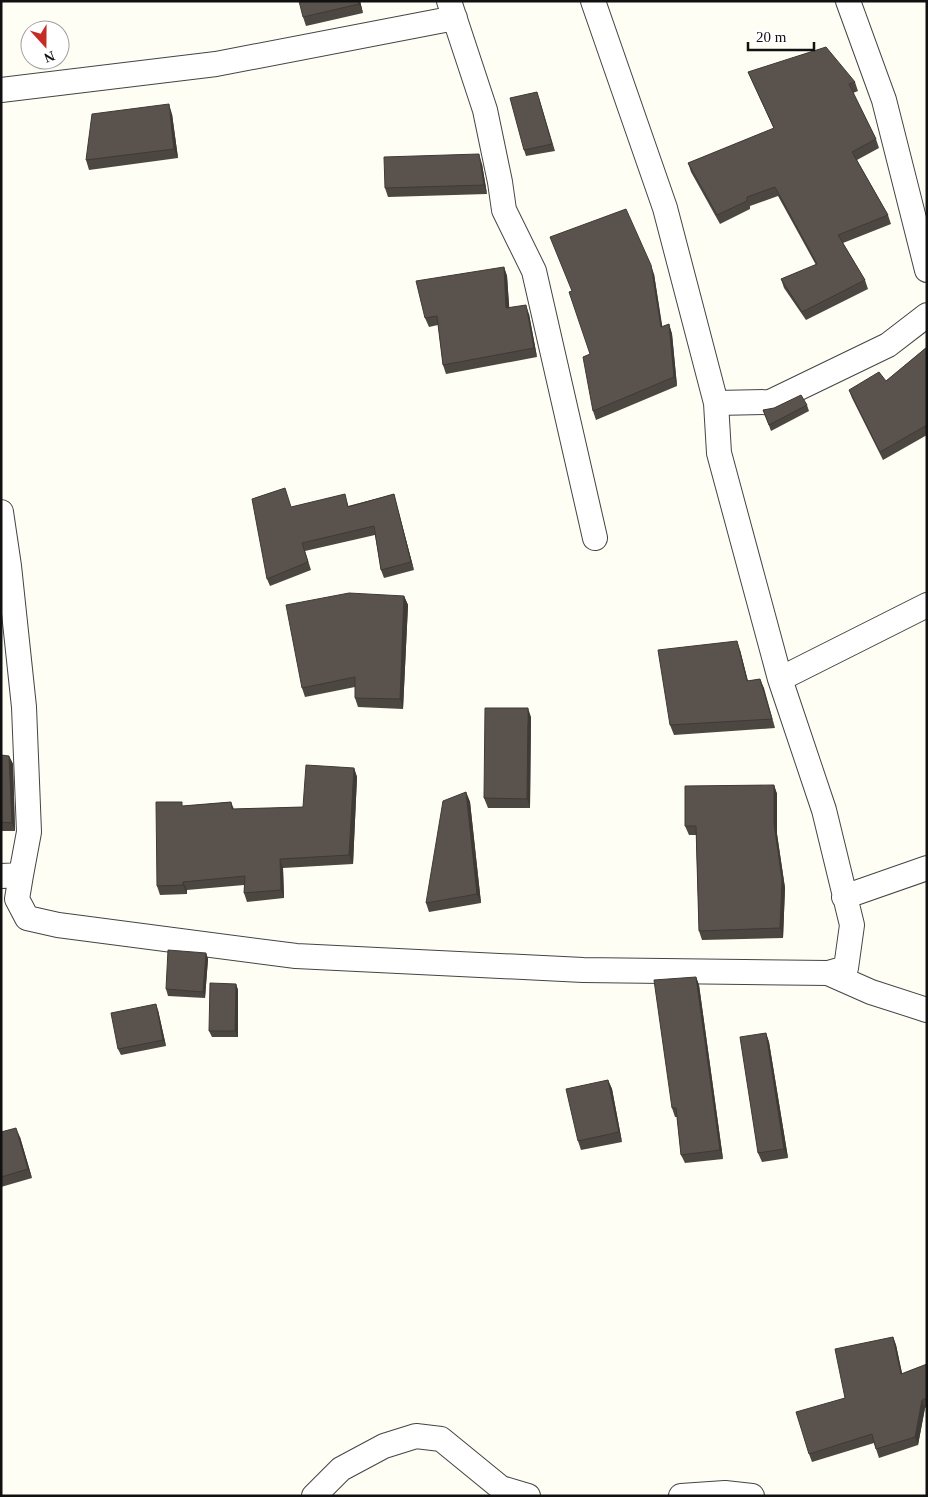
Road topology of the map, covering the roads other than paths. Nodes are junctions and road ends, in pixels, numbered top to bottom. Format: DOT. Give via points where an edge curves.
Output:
graph roads {
  1 [pos="593,1"];
  2 [pos="848,1"];
  3 [pos="452,10"];
  4 [pos="1,90"];
  5 [pos="927,270"];
  6 [pos="927,314"];
  7 [pos="716,403"];
  8 [pos="1,512"];
  9 [pos="595,538"];
  10 [pos="927,604"];
  11 [pos="9,650"];
  12 [pos="780,679"];
  13 [pos="927,868"];
  14 [pos="11,876"];
  15 [pos="844,897"];
  16 [pos="828,973"];
  17 [pos="927,1010"];
  18 [pos="314,1496"];
  19 [pos="528,1496"];
  20 [pos="681,1496"];
  21 [pos="752,1496"];
  1 -- 7 [label="street" via="665,208"];
  2 -- 5 [label="street" via="884,100"];
  3 -- 4 [label="street" via="216,64"];
  3 -- 9 [label="street" via="484,110 504,210 534,271"];
  6 -- 7 [label="street" via="888,345 770,402"];
  7 -- 12 [label="street" via="719,452"];
  8 -- 11 [label="street" via="10,566"];
  10 -- 12 [label="street"];
  11 -- 14 [label="street" via="24,708 29,832"];
  12 -- 15 [label="street" via="824,810"];
  13 -- 15 [label="street"];
  14 -- 16 [label="street" via="27,918 58,925 296,956 583,970"];
  15 -- 16 [label="street" via="852,925 850,952 846,968"];
  16 -- 17 [label="street"];
  18 -- 19 [label="street" via="341,1469 384,1446 416,1436 441,1439 501,1488"];
  20 -- 21 [label="street" via="725,1493"];
}
